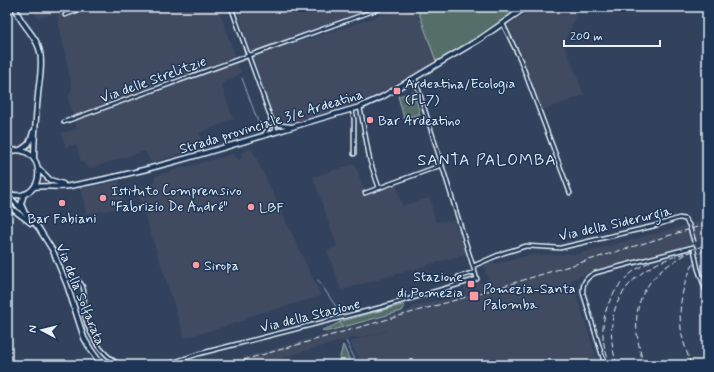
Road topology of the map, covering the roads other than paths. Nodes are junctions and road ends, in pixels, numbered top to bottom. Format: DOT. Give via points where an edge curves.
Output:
graph roads {
  1 [pos="15,7"];
  2 [pos="86,7"];
  3 [pos="231,7"];
  4 [pos="384,7"];
  5 [pos="526,7"];
  6 [pos="65,14"];
  7 [pos="503,24"];
  8 [pos="248,56"];
  9 [pos="415,78"];
  10 [pos="360,107"];
  11 [pos="352,109"];
  12 [pos="271,119"];
  13 [pos="64,122"];
  14 [pos="35,124"];
  15 [pos="296,126"];
  16 [pos="276,132"];
  17 [pos="262,136"];
  18 [pos="20,150"];
  19 [pos="7,152"];
  20 [pos="354,154"];
  21 [pos="34,159"];
  22 [pos="442,165"];
  23 [pos="38,169"];
  24 [pos="71,185"];
  25 [pos="34,187"];
  26 [pos="378,188"];
  27 [pos="365,193"];
  28 [pos="570,193"];
  29 [pos="7,194"];
  30 [pos="24,194"];
  31 [pos="7,205"];
  32 [pos="25,214"];
  33 [pos="38,227"];
  34 [pos="694,249"];
  35 [pos="473,266"];
  36 [pos="475,272"];
  37 [pos="65,280"];
  38 [pos="460,284"];
  39 [pos="707,294"];
  40 [pos="102,365"];
  41 [pos="120,365"];
  42 [pos="165,365"];
  43 [pos="605,365"];
  1 -- 14 [label="main road" via="41,53"];
  2 -- 6 [label="street"];
  3 -- 8 [label="street"];
  4 -- 8 [label="street, Via delle Strelitzie"];
  5 -- 7 [label="main road, Strada provinciale 3/e Ardeatina"];
  7 -- 9 [label="main road, Strada provinciale 3/e Ardeatina"];
  7 -- 28 [label="street" via="520,59"];
  8 -- 12 [label="street"];
  8 -- 13 [label="street, Via delle Strelitzie"];
  9 -- 10 [label="main road, Strada provinciale 3/e Ardeatina"];
  9 -- 22 [label="street"];
  10 -- 11 [label="main road, Strada provinciale 3/e Ardeatina"];
  10 -- 26 [label="street" via="370,162"];
  11 -- 15 [label="main road, Strada provinciale 3/e Ardeatina"];
  11 -- 20 [label="street"];
  12 -- 15 [label="street" via="280,125"];
  12 -- 16 [label="street"];
  12 -- 17 [label="street"];
  14 -- 18 [label="main road" via="30,142 27,147"];
  14 -- 21 [label="main road"];
  15 -- 16 [label="main road, Strada provinciale 3/e Ardeatina"];
  16 -- 17 [label="main road, Strada provinciale 3/e Ardeatina"];
  17 -- 24 [label="main road, Strada provinciale 3/e Ardeatina" via="167,164"];
  18 -- 19 [label="main road"];
  18 -- 21 [label="main road"];
  21 -- 23 [label="main road"];
  22 -- 26 [label="street"];
  22 -- 35 [label="street"];
  23 -- 24 [label="main road" via="56,183"];
  23 -- 25 [label="main road"];
  24 -- 25 [label="main road, Strada provinciale 3/e Ardeatina"];
  25 -- 30 [label="main road"];
  26 -- 27 [label="street"];
  29 -- 30 [label="main road"];
  29 -- 32 [label="main road, Via della Solfarata"];
  30 -- 32 [label="main road" via="21,204"];
  31 -- 33 [label="main road"];
  32 -- 33 [label="main road, Via della Solfarata"];
  33 -- 37 [label="main road, Via della Solfarata" via="54,251"];
  34 -- 35 [label="street, Via della Siderurgia, bridge" via="689,225 685,219 680,218 560,248 526,246"];
  34 -- 39 [label="street, Via della Siderurgia, bridge"];
  34 -- 43 [label="street" via="686,248 595,273 586,279 582,293"];
  35 -- 36 [label="street"];
  36 -- 38 [label="street" via="458,277"];
  36 -- 38 [label="street, Via della Stazione" via="477,279"];
  37 -- 40 [label="main road, Via della Solfarata" via="84,338"];
  37 -- 41 [label="street" via="74,279 82,285 85,317 90,331 102,350"];
  38 -- 42 [label="street, Via della Stazione"];
}
